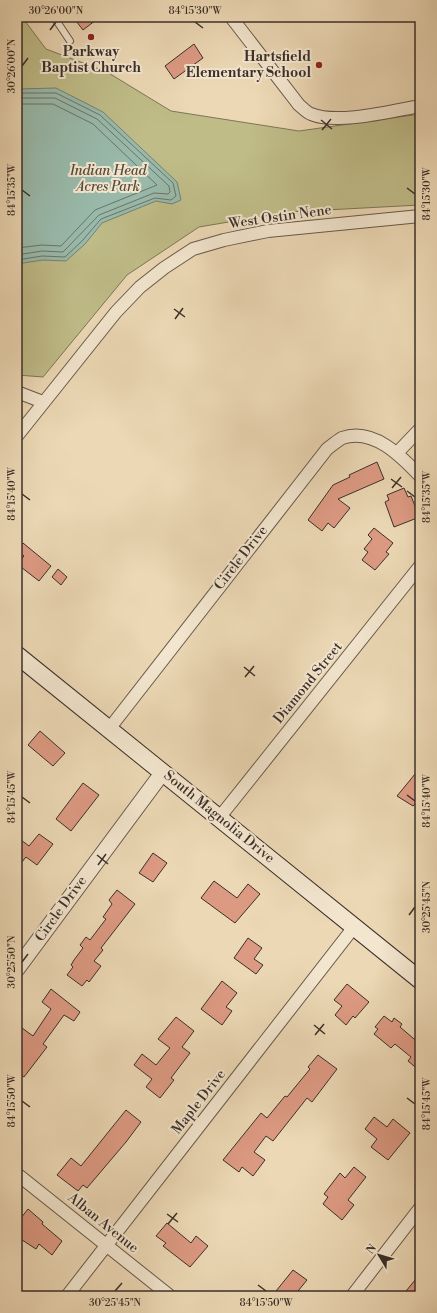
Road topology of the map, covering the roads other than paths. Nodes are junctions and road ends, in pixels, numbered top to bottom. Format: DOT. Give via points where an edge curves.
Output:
graph roads {
  1 [pos="54,17"];
  2 [pos="231,17"];
  3 [pos="70,41"];
  4 [pos="420,106"];
  5 [pos="420,216"];
  6 [pos="17,392"];
  7 [pos="43,402"];
  8 [pos="420,428"];
  9 [pos="17,436"];
  10 [pos="397,453"];
  11 [pos="420,476"];
  12 [pos="420,566"];
  13 [pos="17,655"];
  14 [pos="109,729"];
  15 [pos="163,772"];
  16 [pos="220,818"];
  17 [pos="354,927"];
  18 [pos="17,969"];
  19 [pos="419,976"];
  20 [pos="17,1174"];
  21 [pos="420,1208"];
  22 [pos="107,1245"];
  23 [pos="67,1296"];
  24 [pos="170,1296"];
  25 [pos="352,1296"];
  1 -- 3 [label="lane"];
  2 -- 4 [label="street" via="299,105 311,114 330,118 370,115"];
  5 -- 7 [label="street, West Ostin Nene" via="268,231 193,249 140,287 116,312"];
  6 -- 7 [label="street"];
  7 -- 9 [label="street, West Ostin Nene"];
  8 -- 10 [label="street"];
  10 -- 11 [label="street"];
  10 -- 14 [label="street, Circle Drive" via="373,439 355,436 341,439 326,449"];
  12 -- 16 [label="street, Diamond Street"];
  13 -- 14 [label="main road, South Magnolia Drive"];
  14 -- 15 [label="main road, South Magnolia Drive"];
  15 -- 16 [label="main road, South Magnolia Drive"];
  15 -- 18 [label="street, Circle Drive"];
  16 -- 17 [label="main road, South Magnolia Drive"];
  17 -- 19 [label="main road, South Magnolia Drive"];
  17 -- 22 [label="street, Maple Drive"];
  20 -- 22 [label="street, Alban Avenue"];
  21 -- 25 [label="street"];
  22 -- 23 [label="street, Maple Drive"];
  22 -- 24 [label="street, Alban Avenue"];
}
